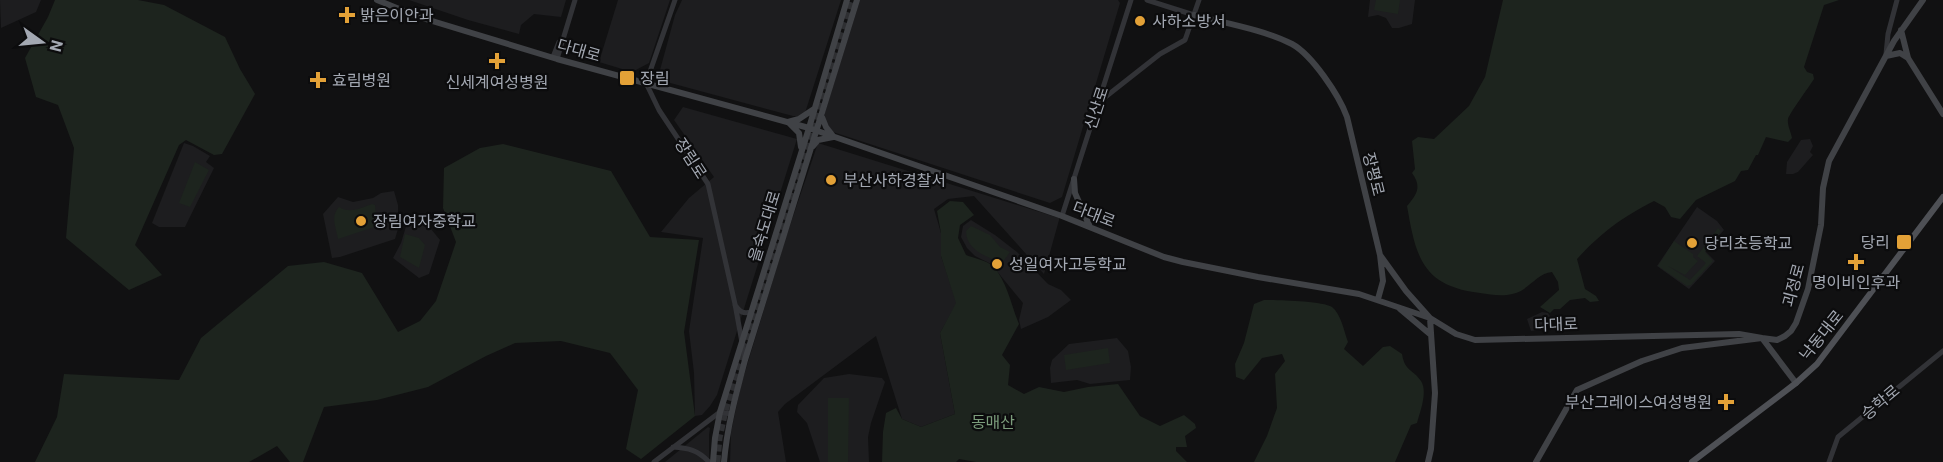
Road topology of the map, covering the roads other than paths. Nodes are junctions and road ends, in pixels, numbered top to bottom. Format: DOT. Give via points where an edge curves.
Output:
graph roads {
  1 [pos="377,0"];
  2 [pos="573,0"];
  3 [pos="675,0"];
  4 [pos="847,0"];
  5 [pos="857,0"];
  6 [pos="1131,0"];
  7 [pos="1147,0"];
  8 [pos="1199,0"];
  9 [pos="1897,0"];
  10 [pos="1923,0"];
  11 [pos="1194,15"];
  12 [pos="1893,17"];
  13 [pos="1901,30"];
  14 [pos="1886,56"];
  15 [pos="1908,57"];
  16 [pos="555,58"];
  17 [pos="646,83"];
  18 [pos="1098,103"];
  19 [pos="814,109"];
  20 [pos="1943,114"];
  21 [pos="822,116"];
  22 [pos="788,122"];
  23 [pos="809,128"];
  24 [pos="817,131"];
  25 [pos="833,136"];
  26 [pos="812,147"];
  27 [pos="802,150"];
  28 [pos="1074,179"];
  29 [pos="1943,197"];
  30 [pos="1062,216"];
  31 [pos="1090,227"];
  32 [pos="1380,255"];
  33 [pos="1378,299"];
  34 [pos="735,304"];
  35 [pos="1394,305"];
  36 [pos="751,312"];
  37 [pos="1430,318"];
  38 [pos="1431,334"];
  39 [pos="1762,338"];
  40 [pos="741,343"];
  41 [pos="1943,351"];
  42 [pos="745,360"];
  43 [pos="1796,383"];
  44 [pos="720,412"];
  45 [pos="731,414"];
  46 [pos="674,447"];
  47 [pos="654,462"];
  48 [pos="709,462"];
  49 [pos="713,462"];
  50 [pos="724,462"];
  51 [pos="1428,462"];
  52 [pos="1536,462"];
  53 [pos="1692,462"];
  54 [pos="1829,462"];
  1 -- 16 [label="main road, 다대로" via="419,17"];
  2 -- 16 [label="street"];
  3 -- 17 [label="street"];
  4 -- 19 [label="main road, 을숙도대로"];
  5 -- 21 [label="main road, 을숙도대로"];
  6 -- 18 [label="street, 신산로"];
  7 -- 11 [label="street, 장평로"];
  8 -- 11 [label="street"];
  9 -- 12 [label="street"];
  10 -- 13 [label="main road, 괴정로"];
  11 -- 18 [label="street" via="1185,40 1160,54"];
  11 -- 32 [label="main road, 장평로" via="1276,37 1294,45 1316,66 1347,117"];
  12 -- 13 [label="street"];
  12 -- 14 [label="street"];
  13 -- 14 [label="main road, 괴정로"];
  13 -- 15 [label="main road"];
  14 -- 15 [label="main road" via="1900,53"];
  14 -- 39 [label="main road, 괴정로" via="1829,161 1808,290 1796,323 1777,340"];
  15 -- 20 [label="main road"];
  16 -- 17 [label="main road, 다대로"];
  17 -- 22 [label="main road, 다대로"];
  17 -- 34 [label="street, 장림로" via="659,110 708,184"];
  18 -- 28 [label="street, 신산로"];
  19 -- 22 [label="main road"];
  19 -- 23 [label="main road, 을숙도대로"];
  21 -- 24 [label="main road, 을숙도대로"];
  21 -- 25 [label="main road"];
  22 -- 23 [label="main road, 다대로"];
  22 -- 27 [label="main road" via="799,133"];
  23 -- 24 [label="main road, 다대로"];
  23 -- 27 [label="main road, 을숙도대로"];
  24 -- 25 [label="main road, 다대로"];
  24 -- 26 [label="main road, 을숙도대로"];
  25 -- 26 [label="main road" via="818,140"];
  25 -- 30 [label="main road, 다대로"];
  26 -- 42 [label="main road, 을숙도대로"];
  27 -- 36 [label="main road, 을숙도대로"];
  28 -- 30 [label="street, 신산로"];
  28 -- 31 [label="main road" via="1075,193"];
  29 -- 43 [label="main road, 낙동대로" via="1826,353"];
  30 -- 31 [label="main road, 다대로"];
  31 -- 33 [label="main road, 다대로" via="1183,262"];
  32 -- 33 [label="main road" via="1383,281"];
  32 -- 37 [label="main road, 장평로"];
  33 -- 35 [label="main road, 다대로"];
  34 -- 36 [label="street" via="739,311"];
  34 -- 40 [label="street, 장림로"];
  35 -- 37 [label="main road, 다대로"];
  35 -- 38 [label="main road"];
  36 -- 40 [label="main road, 을숙도대로"];
  37 -- 38 [label="main road"];
  37 -- 39 [label="main road, 다대로" via="1456,334 1482,340 1694,334"];
  38 -- 51 [label="main road" via="1436,393"];
  39 -- 43 [label="main road"];
  39 -- 52 [label="main road, 괴정로" via="1682,348 1577,390"];
  40 -- 42 [label="street, 장림로"];
  40 -- 44 [label="main road, 을숙도대로"];
  41 -- 54 [label="street, 승학로" via="1838,437"];
  42 -- 45 [label="main road, 을숙도대로"];
  43 -- 53 [label="main road, 낙동대로"];
  44 -- 45 [label="street"];
  44 -- 46 [label="street"];
  44 -- 49 [label="main road, 을숙도대로"];
  45 -- 50 [label="main road, 을숙도대로"];
  46 -- 47 [label="street"];
  46 -- 48 [label="street" via="698,452"];
}
